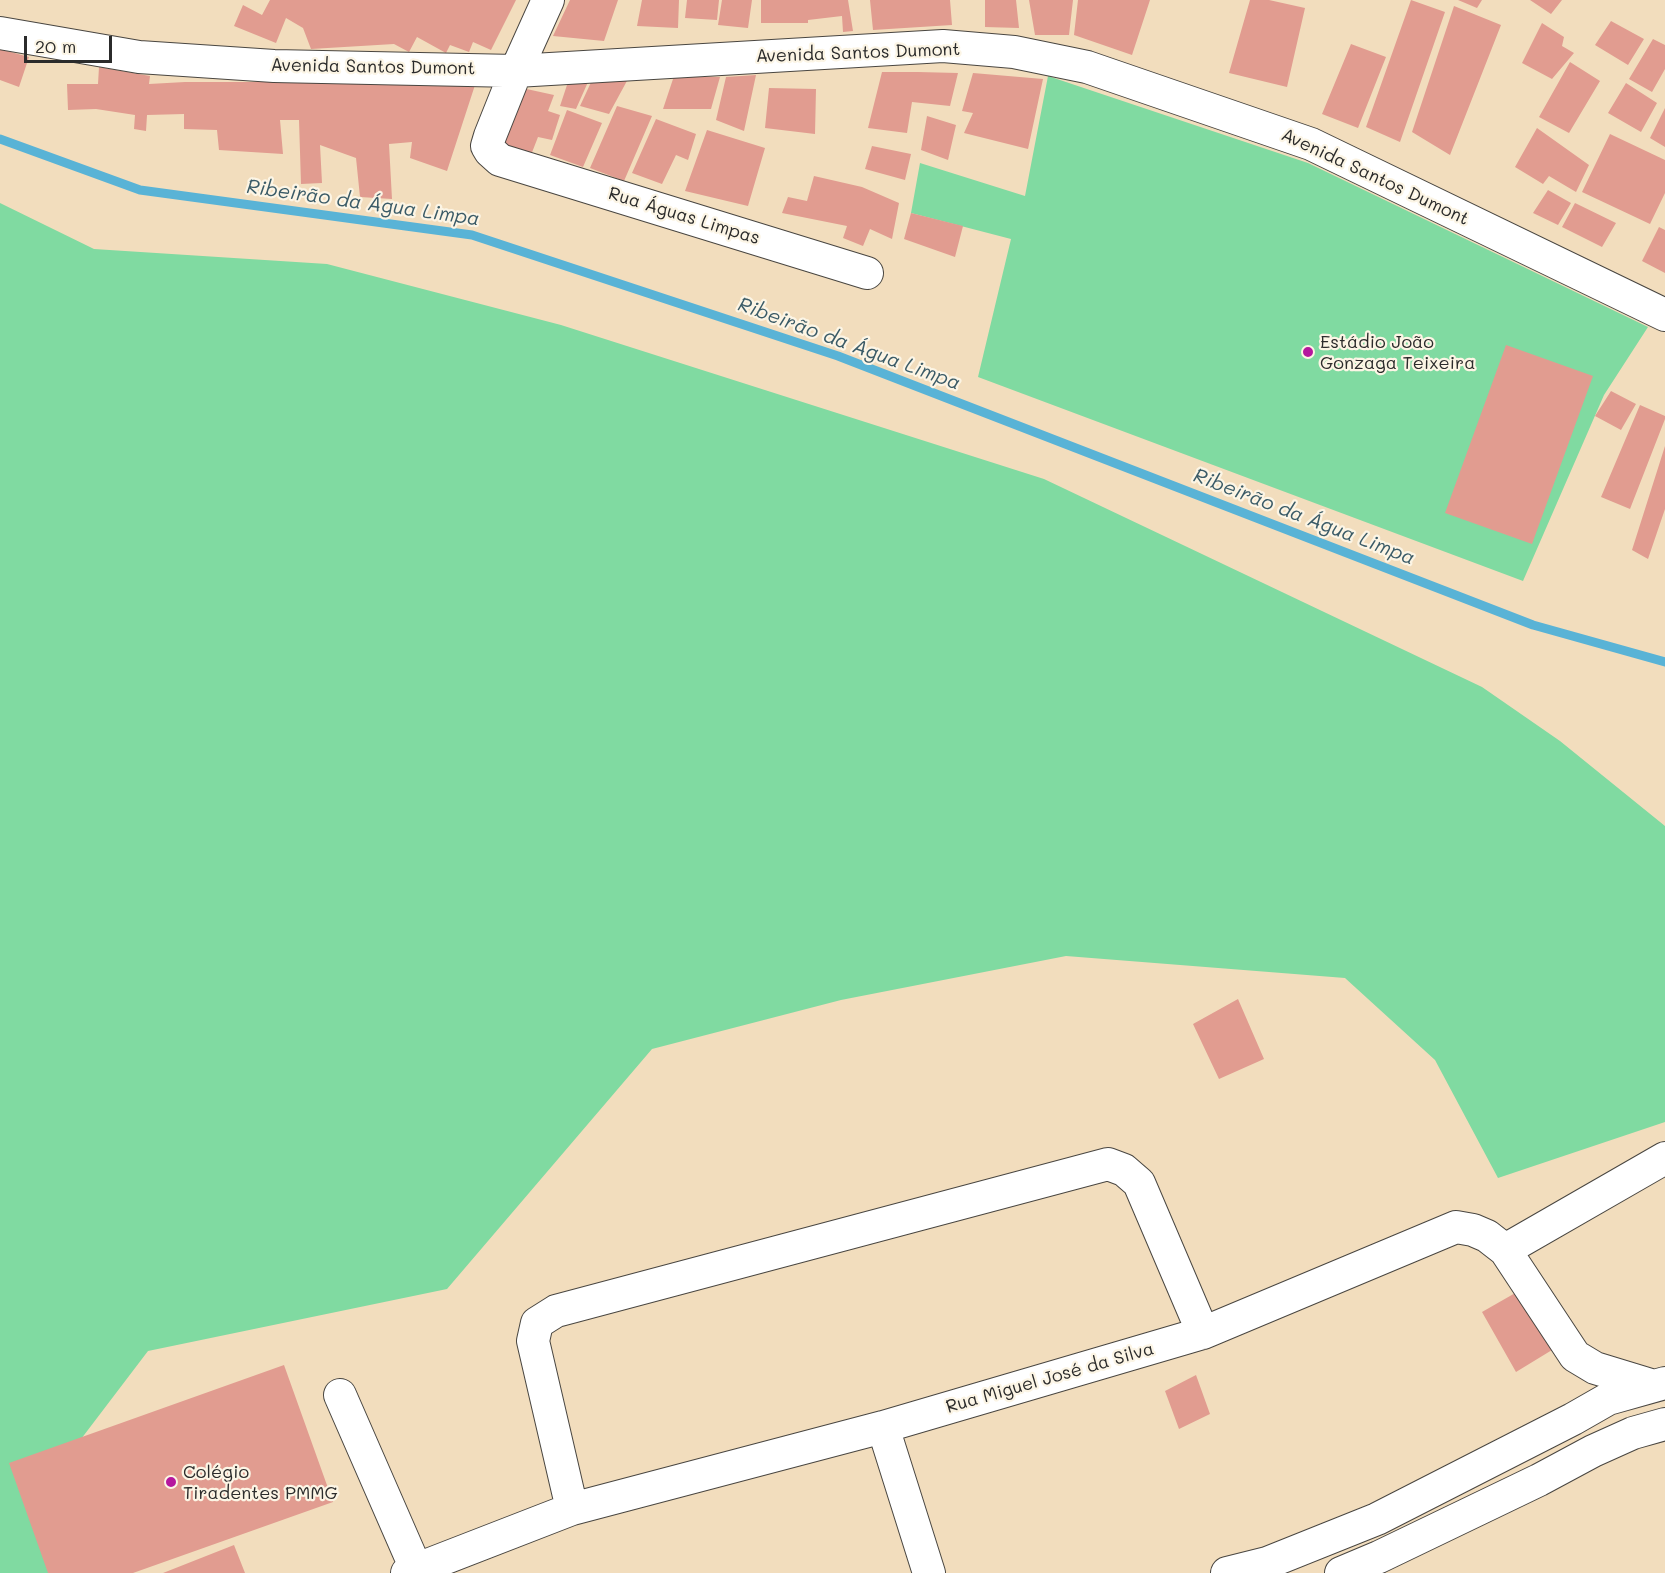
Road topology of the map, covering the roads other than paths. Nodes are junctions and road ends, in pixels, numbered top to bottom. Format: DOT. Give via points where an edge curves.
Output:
graph roads {
  1 [pos="548,0"];
  2 [pos="0,33"];
  3 [pos="516,70"];
  4 [pos="867,273"];
  5 [pos="1665,315"];
  6 [pos="1665,1158"];
  7 [pos="1505,1250"];
  8 [pos="1203,1333"];
  9 [pos="1662,1388"];
  10 [pos="340,1395"];
  11 [pos="1665,1424"];
  12 [pos="883,1427"];
  13 [pos="572,1509"];
  14 [pos="411,1571"];
  15 [pos="929,1573"];
  16 [pos="1227,1573"];
  17 [pos="1341,1573"];
  1 -- 3 [label="street"];
  2 -- 3 [label="street, Avenida Santos Dumont" via="139,57 274,66"];
  3 -- 4 [label="street, Rua Águas Limpas" via="487,146 500,160"];
  3 -- 5 [label="street, Avenida Santos Dumont" via="943,46 1014,52 1077,65 1311,144"];
  6 -- 7 [label="street"];
  7 -- 8 [label="street, Rua Miguel José da Silva" via="1487,1236 1456,1227"];
  7 -- 9 [label="street" via="1575,1356 1595,1368"];
  8 -- 12 [label="street, Rua Miguel José da Silva"];
  8 -- 13 [label="street" via="1139,1183 1124,1170 1108,1164 556,1311 537,1323 533,1341"];
  9 -- 16 [label="street" via="1608,1399 1377,1520 1267,1563"];
  10 -- 14 [label="street"];
  11 -- 17 [label="street" via="1593,1451"];
  12 -- 13 [label="street, Rua Miguel José da Silva"];
  12 -- 15 [label="street"];
  13 -- 14 [label="street, Rua Miguel José da Silva"];
}
